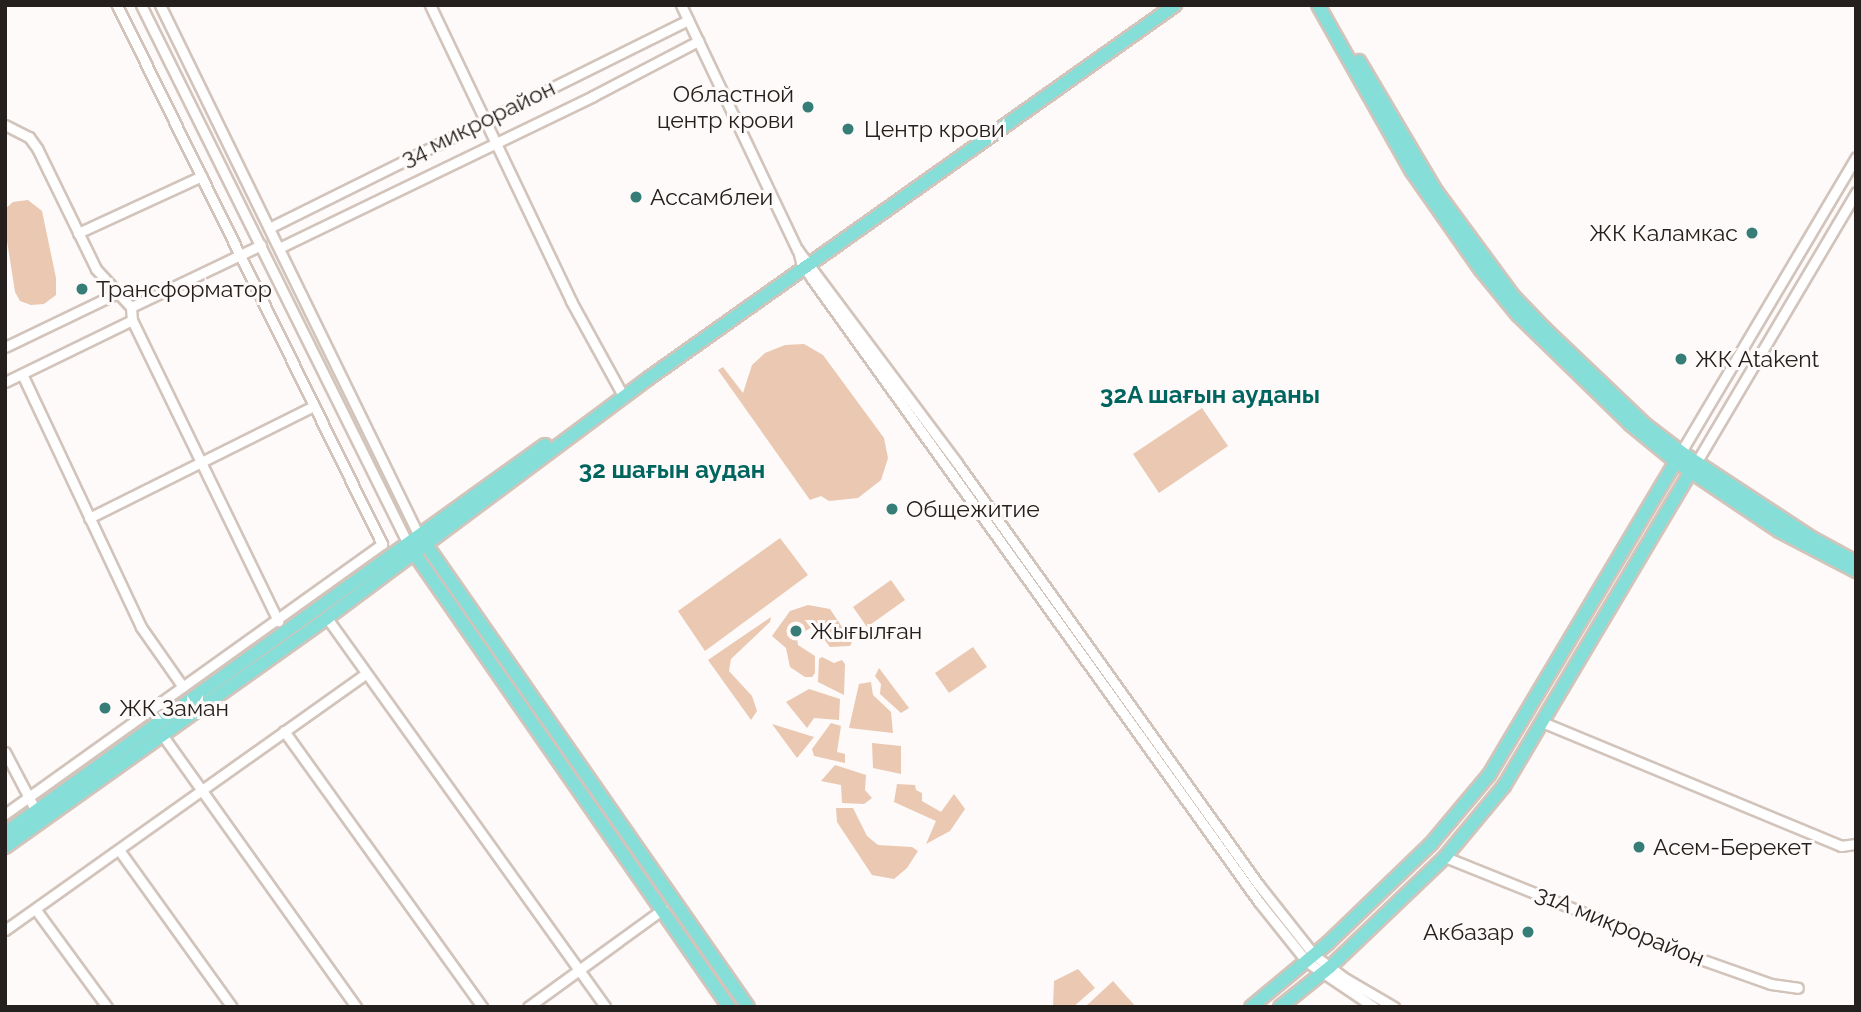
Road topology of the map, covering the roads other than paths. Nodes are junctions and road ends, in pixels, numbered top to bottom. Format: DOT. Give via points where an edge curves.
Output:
graph roads {
  1 [pos="117,5"];
  2 [pos="141,5"];
  3 [pos="160,5"];
  4 [pos="430,5"];
  5 [pos="681,5"];
  6 [pos="1165,5"];
  7 [pos="1175,5"];
  8 [pos="1318,5"];
  9 [pos="1326,5"];
  10 [pos="688,20"];
  11 [pos="698,41"];
  12 [pos="485,119"];
  13 [pos="5,125"];
  14 [pos="496,142"];
  15 [pos="1856,157"];
  16 [pos="202,176"];
  17 [pos="1856,192"];
  18 [pos="269,228"];
  19 [pos="78,233"];
  20 [pos="261,245"];
  21 [pos="279,248"];
  22 [pos="240,254"];
  23 [pos="803,260"];
  24 [pos="117,293"];
  25 [pos="131,307"];
  26 [pos="132,320"];
  27 [pos="5,347"];
  28 [pos="22,374"];
  29 [pos="5,382"];
  30 [pos="620,390"];
  31 [pos="314,406"];
  32 [pos="1678,457"];
  33 [pos="199,463"];
  34 [pos="1693,467"];
  35 [pos="89,518"];
  36 [pos="422,540"];
  37 [pos="411,549"];
  38 [pos="1856,562"];
  39 [pos="362,568"];
  40 [pos="1856,571"];
  41 [pos="327,618"];
  42 [pos="278,621"];
  43 [pos="365,674"];
  44 [pos="183,687"];
  45 [pos="1542,722"];
  46 [pos="284,731"];
  47 [pos="163,736"];
  48 [pos="5,752"];
  49 [pos="202,790"];
  50 [pos="27,798"];
  51 [pos="36,811"];
  52 [pos="5,814"];
  53 [pos="5,833"];
  54 [pos="1431,844"];
  55 [pos="1856,844"];
  56 [pos="5,847"];
  57 [pos="119,850"];
  58 [pos="1445,857"];
  59 [pos="663,909"];
  60 [pos="36,910"];
  61 [pos="5,930"];
  62 [pos="1311,959"];
  63 [pos="578,969"];
  64 [pos="1326,971"];
  65 [pos="1798,988"];
  66 [pos="107,1007"];
  67 [pos="232,1007"];
  68 [pos="356,1007"];
  69 [pos="482,1007"];
  70 [pos="528,1007"];
  71 [pos="606,1007"];
  72 [pos="729,1007"];
  73 [pos="748,1007"];
  74 [pos="1251,1007"];
  75 [pos="1280,1007"];
  76 [pos="1374,1007"];
  77 [pos="1394,1007"];
  1 -- 16 [label="street"];
  2 -- 20 [label="street"];
  3 -- 18 [label="street"];
  4 -- 12 [label="street"];
  5 -- 10 [label="street"];
  6 -- 23 [label="main road"];
  7 -- 23 [label="main road"];
  8 -- 32 [label="main road" via="1411,170 1496,289 1620,414"];
  9 -- 32 [label="main road" via="1428,179 1514,297"];
  10 -- 11 [label="street"];
  10 -- 12 [label="street, 34 микрорайон"];
  11 -- 14 [label="street"];
  11 -- 23 [label="street"];
  12 -- 14 [label="street"];
  12 -- 18 [label="street, 34 микрорайон"];
  13 -- 19 [label="street" via="29,137 37,148"];
  14 -- 21 [label="street"];
  14 -- 30 [label="street" via="582,323"];
  15 -- 32 [label="street"];
  16 -- 19 [label="street"];
  16 -- 22 [label="street"];
  17 -- 34 [label="street"];
  18 -- 21 [label="street"];
  19 -- 24 [label="street" via="96,269"];
  20 -- 22 [label="street"];
  20 -- 37 [label="street"];
  21 -- 36 [label="street"];
  22 -- 25 [label="street"];
  22 -- 31 [label="street"];
  23 -- 30 [label="main road"];
  23 -- 36 [label="main road"];
  23 -- 62 [label="street" via="957,463"];
  24 -- 25 [label="street"];
  24 -- 27 [label="street"];
  25 -- 26 [label="street"];
  26 -- 28 [label="street"];
  26 -- 33 [label="street"];
  28 -- 29 [label="street"];
  28 -- 35 [label="street"];
  30 -- 36 [label="main road"];
  31 -- 33 [label="street"];
  31 -- 39 [label="street" via="382,544"];
  32 -- 34 [label="main road"];
  32 -- 54 [label="main road" via="1489,775"];
  33 -- 35 [label="street"];
  33 -- 42 [label="street"];
  34 -- 38 [label="main road"];
  34 -- 40 [label="main road" via="1779,531"];
  34 -- 45 [label="main road"];
  35 -- 44 [label="street" via="141,627"];
  36 -- 37 [label="main road"];
  36 -- 73 [label="main road"];
  37 -- 39 [label="main road"];
  37 -- 41 [label="main road"];
  37 -- 59 [label="main road"];
  39 -- 42 [label="street"];
  39 -- 51 [label="main road"];
  41 -- 43 [label="street"];
  41 -- 47 [label="main road"];
  42 -- 44 [label="street"];
  43 -- 46 [label="street"];
  43 -- 63 [label="street"];
  44 -- 50 [label="street"];
  45 -- 55 [label="street" via="1841,846"];
  45 -- 58 [label="main road" via="1504,786"];
  46 -- 49 [label="street"];
  46 -- 69 [label="street"];
  47 -- 49 [label="street"];
  47 -- 56 [label="main road"];
  48 -- 50 [label="street"];
  49 -- 57 [label="street"];
  49 -- 68 [label="street"];
  50 -- 51 [label="street"];
  50 -- 52 [label="street"];
  51 -- 53 [label="main road"];
  54 -- 58 [label="main road"];
  54 -- 62 [label="main road"];
  57 -- 60 [label="street"];
  57 -- 67 [label="street"];
  58 -- 64 [label="main road"];
  58 -- 65 [label="street, 31А микрорайон" via="1699,959 1771,984"];
  59 -- 63 [label="street"];
  59 -- 72 [label="main road"];
  60 -- 61 [label="street"];
  60 -- 66 [label="street"];
  62 -- 64 [label="street"];
  62 -- 74 [label="main road"];
  63 -- 70 [label="street"];
  63 -- 71 [label="street"];
  64 -- 75 [label="main road"];
  64 -- 76 [label="street"];
  64 -- 77 [label="street"];
}
